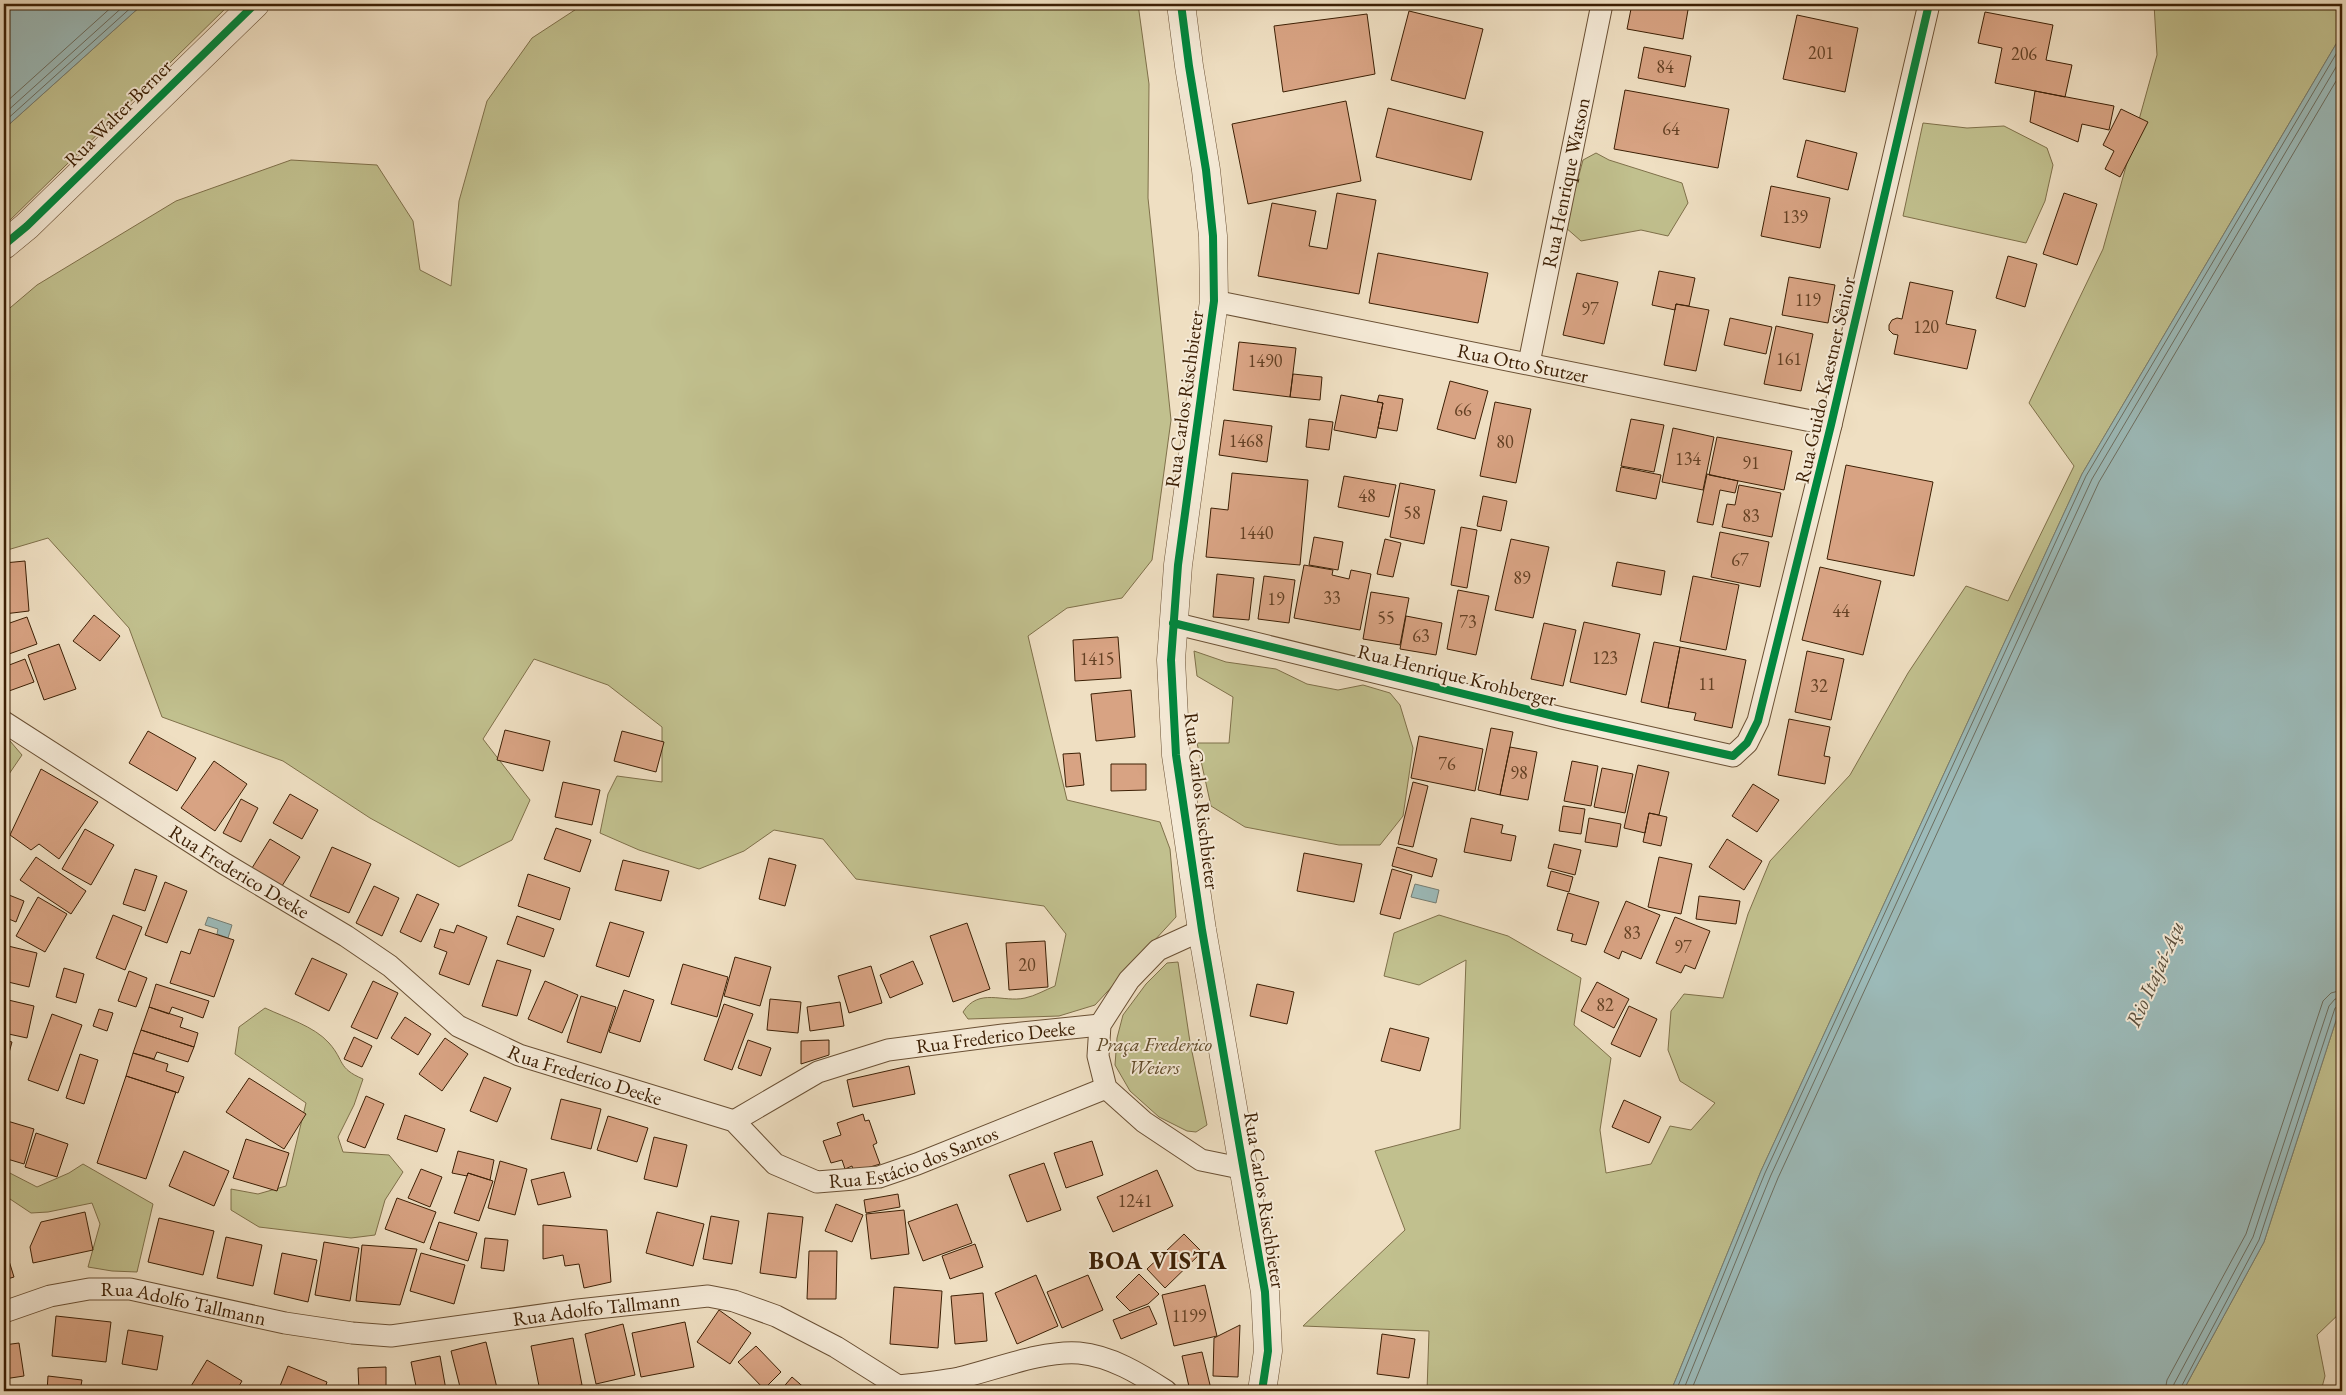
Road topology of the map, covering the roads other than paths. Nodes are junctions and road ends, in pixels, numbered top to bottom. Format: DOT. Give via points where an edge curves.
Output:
graph roads {
  1 [pos="255,4"];
  2 [pos="1181,4"];
  3 [pos="1602,4"];
  4 [pos="1930,4"];
  5 [pos="4,245"];
  6 [pos="1214,301"];
  7 [pos="1529,363"];
  8 [pos="1831,425"];
  9 [pos="1173,624"];
  10 [pos="4,722"];
  11 [pos="1733,756"];
  12 [pos="1202,930"];
  13 [pos="1100,1025"];
  14 [pos="1106,1088"];
  15 [pos="734,1121"];
  16 [pos="1244,1168"];
  17 [pos="4,1312"];
  18 [pos="893,1389"];
  19 [pos="1166,1391"];
  20 [pos="1262,1391"];
  1 -- 5 [label="street, Rua Walter Berner"];
  2 -- 6 [label="street, Rua Carlos Rischbieter" via="1206,170 1213,236"];
  3 -- 7 [label="street, Rua Henrique Watson"];
  4 -- 8 [label="street, Rua Guido Kaestner Sênior"];
  6 -- 7 [label="street, Rua Otto Stutzer"];
  6 -- 9 [label="street, Rua Carlos Rischbieter" via="1179,556"];
  7 -- 8 [label="street, Rua Otto Stutzer"];
  8 -- 11 [label="street, Rua Guido Kaestner Sênior" via="1758,720 1747,743"];
  9 -- 11 [label="street, Rua Henrique Krohberger"];
  9 -- 12 [label="street, Rua Carlos Rischbieter" via="1171,660 1176,755"];
  10 -- 15 [label="street, Rua Frederico Deeke" via="225,864 346,936 390,966 458,1026 519,1055"];
  12 -- 13 [label="street, Rua Frederico Deeke" via="1158,950 1129,980"];
  12 -- 16 [label="street, Rua Carlos Rischbieter"];
  13 -- 14 [label="street" via="1098,1056"];
  13 -- 15 [label="street, Rua Frederico Deeke" via="879,1053 818,1072"];
  14 -- 15 [label="street, Rua Estácio dos Santos" via="917,1164 879,1177 855,1180 817,1182 775,1164"];
  14 -- 16 [label="street" via="1144,1122 1201,1160"];
  16 -- 20 [label="street, Rua Carlos Rischbieter" via="1265,1292 1268,1351"];
  17 -- 18 [label="street, Rua Adolfo Tallmann" via="50,1296 89,1290 130,1289 285,1323 391,1336 653,1300 708,1296 734,1301 776,1316 836,1347"];
  18 -- 19 [label="street, Rua Adolfo Tallmann" via="1048,1356 1078,1353 1108,1360 1139,1373"];
}
